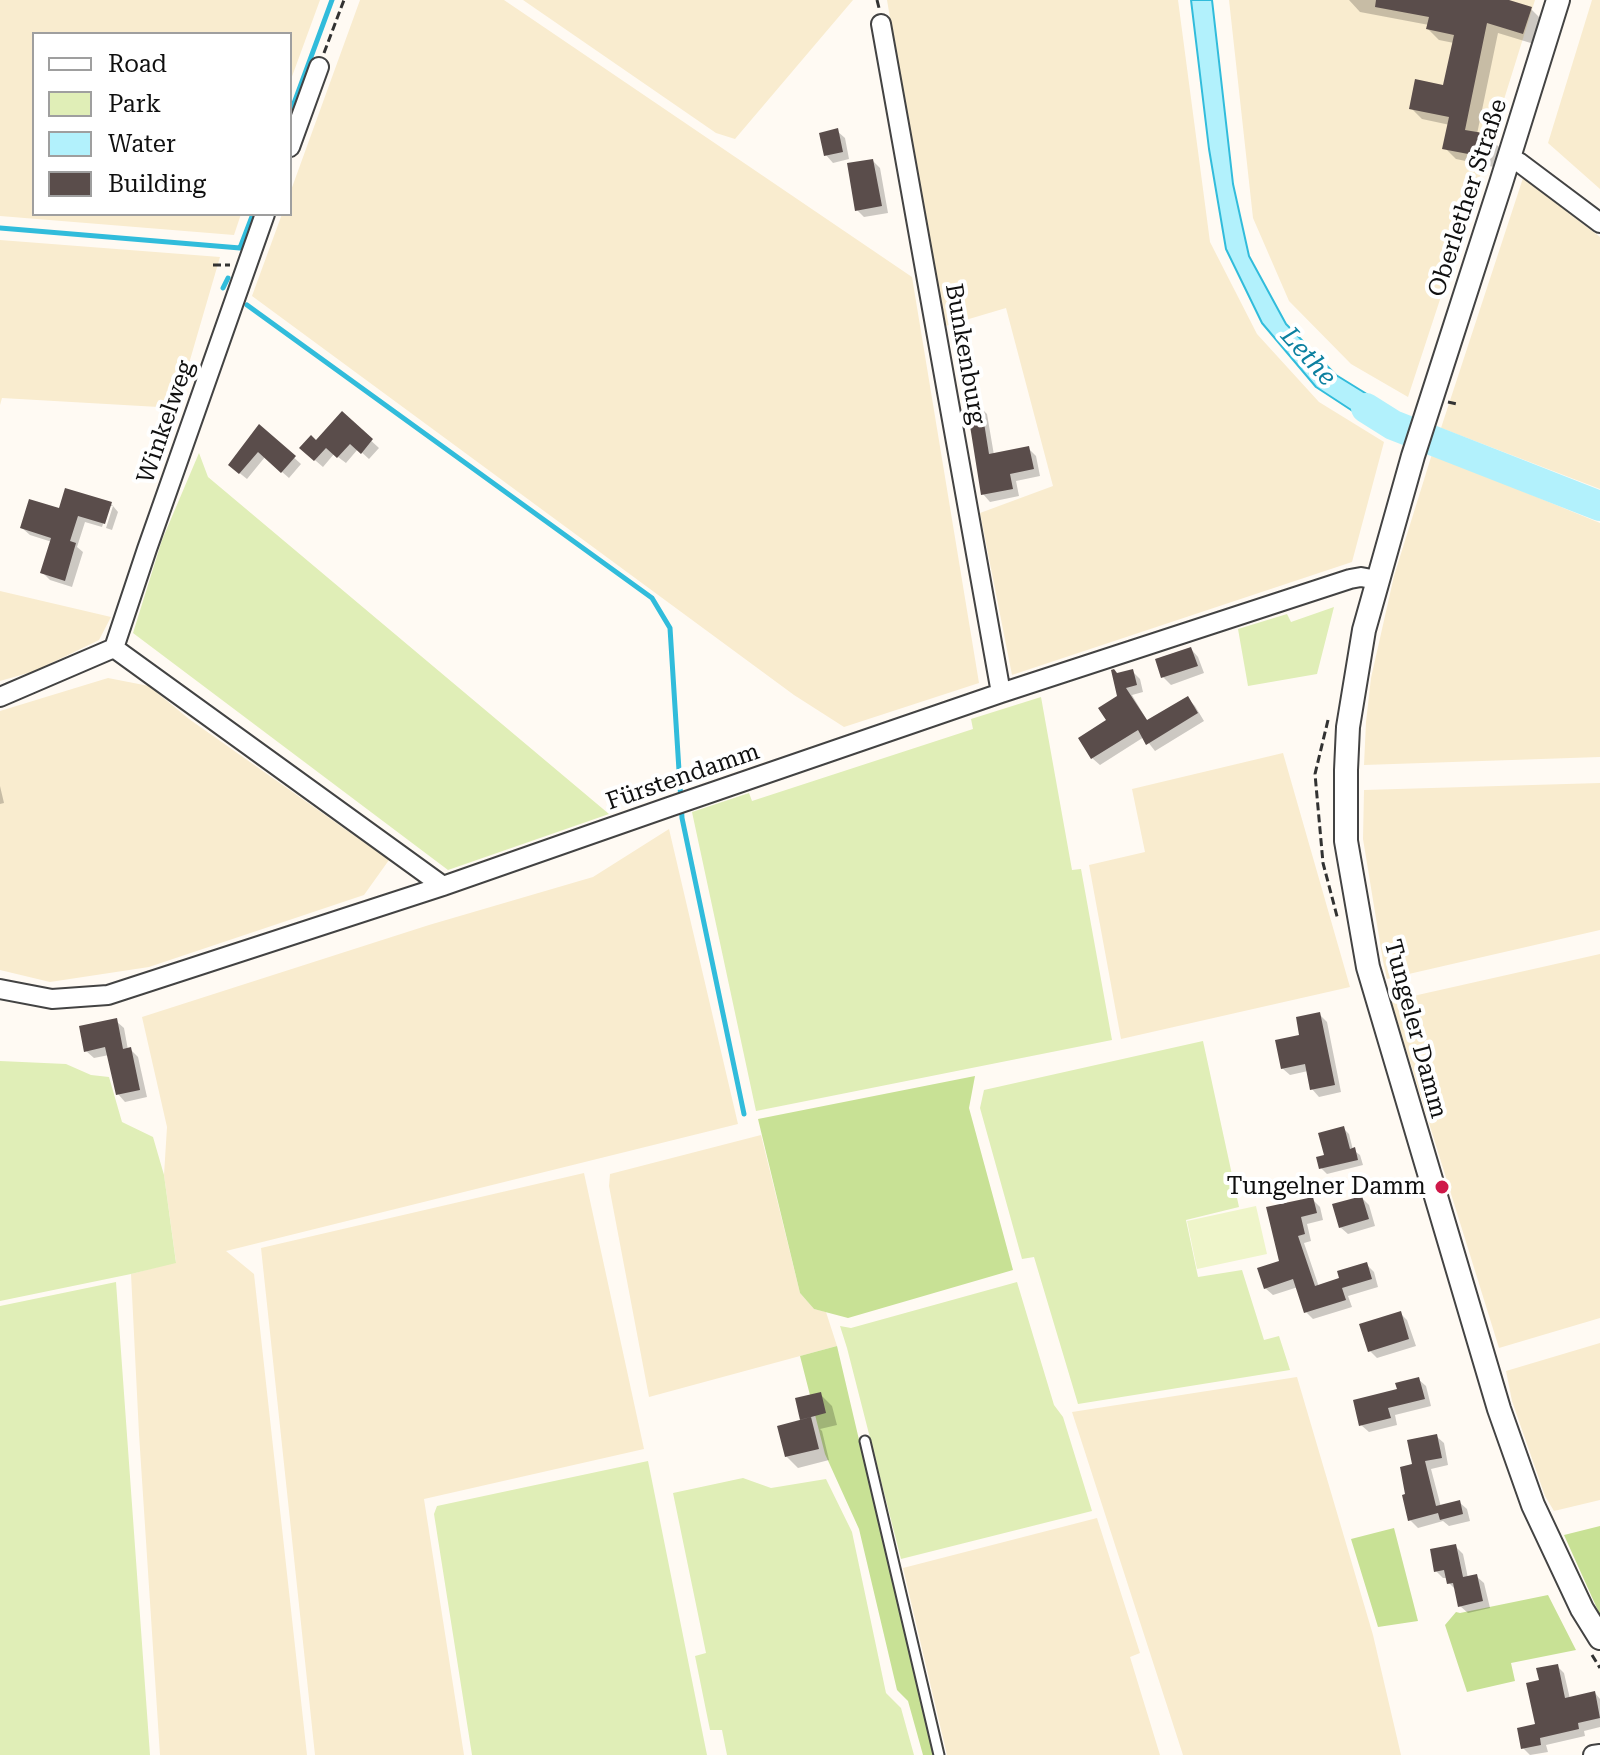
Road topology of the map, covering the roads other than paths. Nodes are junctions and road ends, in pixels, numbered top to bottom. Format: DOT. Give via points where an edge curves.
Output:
graph roads {
  1 [pos="1558,0"];
  2 [pos="881,24"];
  3 [pos="319,67"];
  4 [pos="292,141"];
  5 [pos="1509,157"];
  6 [pos="264,216"];
  7 [pos="1600,223"];
  8 [pos="1426,412"];
  9 [pos="1377,580"];
  10 [pos="114,648"];
  11 [pos="1001,693"];
  12 [pos="0,697"];
  13 [pos="443,886"];
  14 [pos="0,989"];
  15 [pos="865,1441"];
  16 [pos="1600,1638"];
  17 [pos="1600,1754"];
  18 [pos="939,1755"];
  19 [pos="1593,1755"];
  1 -- 5 [label="street, Oberlether Straße"];
  2 -- 11 [label="street, Bunkenburg"];
  3 -- 4 [label="street"];
  5 -- 7 [label="street"];
  5 -- 8 [label="street, Oberlether Straße"];
  6 -- 10 [label="street, Winkelweg"];
  8 -- 9 [label="street, Tungeler Damm"];
  9 -- 11 [label="street, Fürstendamm" via="1350,579"];
  9 -- 16 [label="street, Tungeler Damm" via="1355,680 1346,770 1346,841 1368,967 1499,1409 1533,1505"];
  10 -- 12 [label="street"];
  10 -- 13 [label="street"];
  11 -- 13 [label="street, Fürstendamm"];
  13 -- 14 [label="street, Fürstendamm" via="108,995 52,999"];
  15 -- 18 [label="lane"];
  17 -- 19 [label="street"];
}
